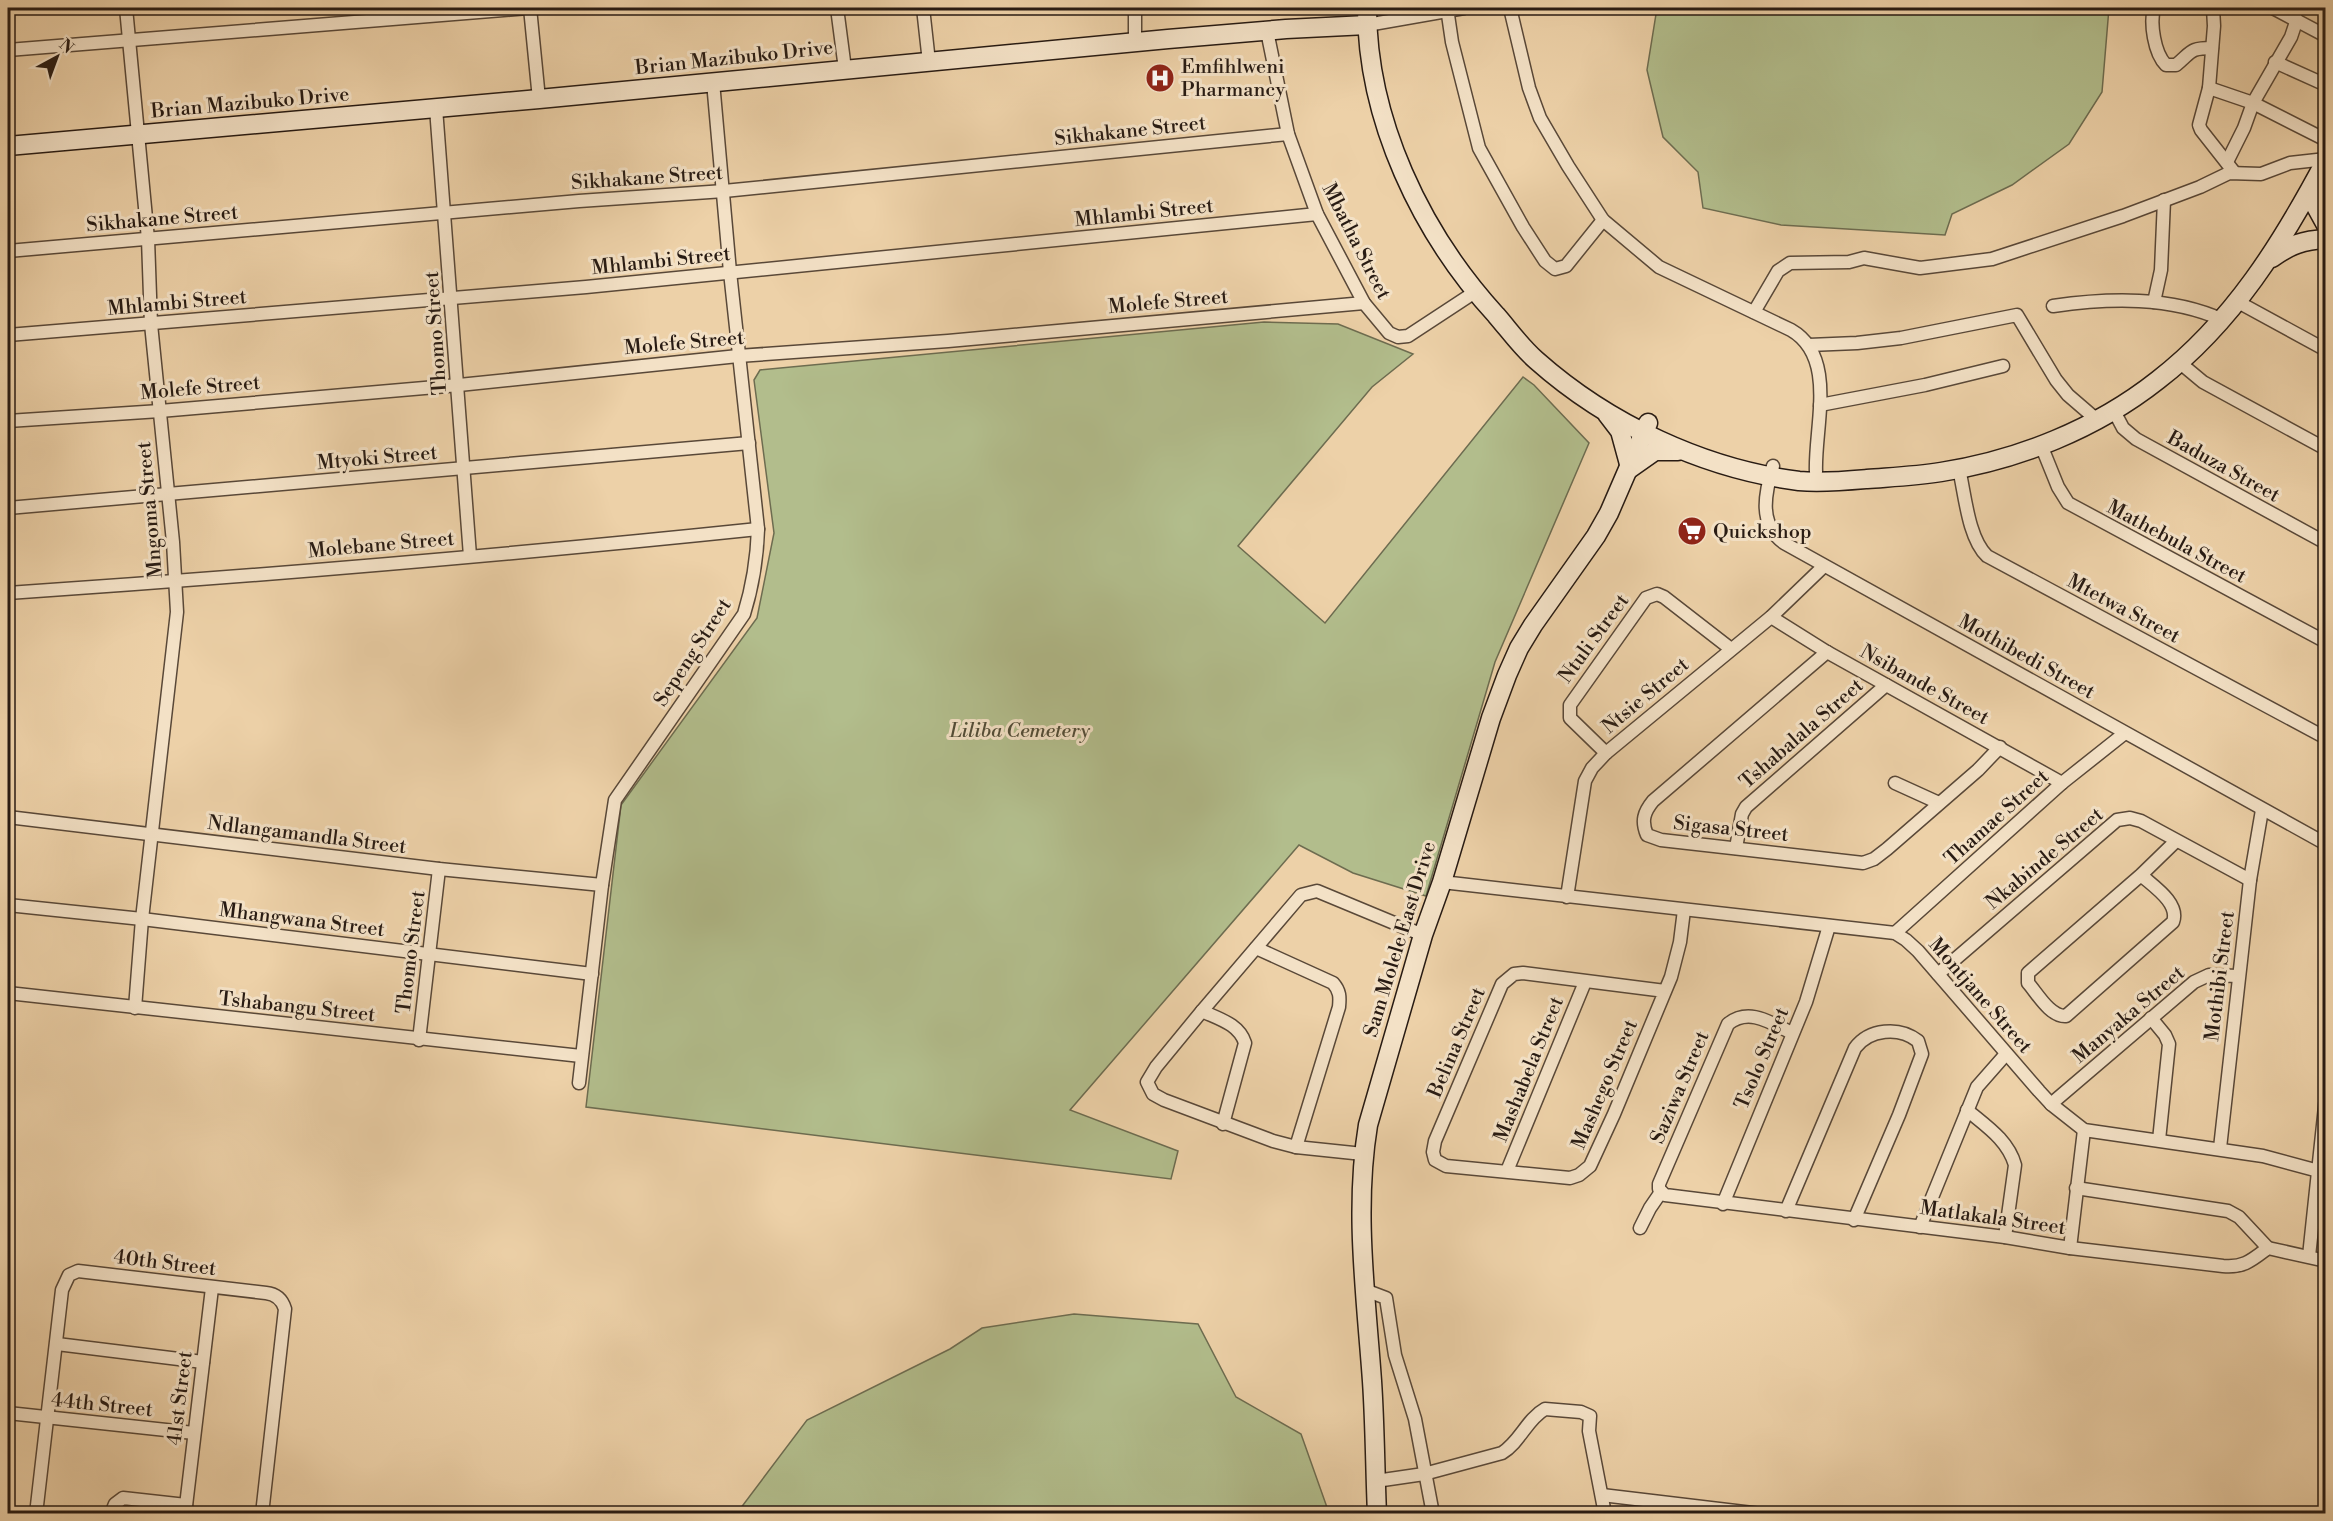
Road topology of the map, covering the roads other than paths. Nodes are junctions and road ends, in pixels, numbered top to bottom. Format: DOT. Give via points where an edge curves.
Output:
graph roads {
  1 [pos="126,8"];
  2 [pos="529,8"];
  3 [pos="837,8"];
  4 [pos="923,8"];
  5 [pos="1135,8"];
  6 [pos="1464,8"];
  7 [pos="1510,8"];
  8 [pos="2154,8"];
  9 [pos="2213,8"];
  10 [pos="2273,8"];
  11 [pos="2294,8"];
  12 [pos="1447,9"];
  13 [pos="1367,16"];
  14 [pos="2296,22"];
  15 [pos="1268,30"];
  16 [pos="2325,36"];
  17 [pos="129,39"];
  18 [pos="1135,43"];
  19 [pos="2212,48"];
  20 [pos="8,50"];
  21 [pos="928,62"];
  22 [pos="2275,62"];
  23 [pos="845,69"];
  24 [pos="712,82"];
  25 [pos="2325,85"];
  26 [pos="2209,88"];
  27 [pos="539,99"];
  28 [pos="2253,103"];
  29 [pos="436,108"];
  30 [pos="1288,134"];
  31 [pos="138,135"];
  32 [pos="2325,140"];
  33 [pos="8,146"];
  34 [pos="2323,164"];
  35 [pos="2230,167"];
  36 [pos="724,191"];
  37 [pos="2164,200"];
  38 [pos="445,214"];
  39 [pos="1317,214"];
  40 [pos="2295,217"];
  41 [pos="1603,220"];
  42 [pos="2325,225"];
  43 [pos="2325,234"];
  44 [pos="148,239"];
  45 [pos="2325,239"];
  46 [pos="8,251"];
  47 [pos="2265,264"];
  48 [pos="729,272"];
  49 [pos="1475,292"];
  50 [pos="451,299"];
  51 [pos="2154,302"];
  52 [pos="2238,302"];
  53 [pos="1364,303"];
  54 [pos="2053,306"];
  55 [pos="1754,312"];
  56 [pos="2223,320"];
  57 [pos="152,324"];
  58 [pos="1514,334"];
  59 [pos="8,335"];
  60 [pos="1809,345"];
  61 [pos="2325,350"];
  62 [pos="738,356"];
  63 [pos="2179,362"];
  64 [pos="2003,366"];
  65 [pos="459,385"];
  66 [pos="1820,405"];
  67 [pos="1603,409"];
  68 [pos="160,411"];
  69 [pos="2114,411"];
  70 [pos="2097,420"];
  71 [pos="8,421"];
  72 [pos="1646,427"];
  73 [pos="749,443"];
  74 [pos="2041,445"];
  75 [pos="2325,449"];
  76 [pos="1688,452"];
  77 [pos="1627,468"];
  78 [pos="464,469"];
  79 [pos="1959,469"];
  80 [pos="1771,471"];
  81 [pos="1816,472"];
  82 [pos="1863,479"];
  83 [pos="168,492"];
  84 [pos="8,508"];
  85 [pos="758,529"];
  86 [pos="2325,543"];
  87 [pos="470,556"];
  88 [pos="1824,566"];
  89 [pos="175,582"];
  90 [pos="8,593"];
  91 [pos="1771,618"];
  92 [pos="2325,642"];
  93 [pos="1731,649"];
  94 [pos="1827,652"];
  95 [pos="1886,684"];
  96 [pos="2125,733"];
  97 [pos="2325,738"];
  98 [pos="2000,747"];
  99 [pos="1606,753"];
  100 [pos="1895,783"];
  101 [pos="2062,783"];
  102 [pos="1939,804"];
  103 [pos="2262,810"];
  104 [pos="8,817"];
  105 [pos="152,836"];
  106 [pos="2175,841"];
  107 [pos="2325,844"];
  108 [pos="1736,848"];
  109 [pos="440,869"];
  110 [pos="2141,875"];
  111 [pos="2250,880"];
  112 [pos="1442,882"];
  113 [pos="602,885"];
  114 [pos="1567,897"];
  115 [pos="8,905"];
  116 [pos="1684,910"];
  117 [pos="142,919"];
  118 [pos="1829,926"];
  119 [pos="1894,933"];
  120 [pos="1423,935"];
  121 [pos="1257,948"];
  122 [pos="429,955"];
  123 [pos="592,974"];
  124 [pos="1938,974"];
  125 [pos="2238,976"];
  126 [pos="1585,982"];
  127 [pos="1665,991"];
  128 [pos="8,993"];
  129 [pos="135,1008"];
  130 [pos="1202,1011"];
  131 [pos="2151,1018"];
  132 [pos="1792,1033"];
  133 [pos="419,1040"];
  134 [pos="2006,1054"];
  135 [pos="581,1056"];
  136 [pos="579,1083"];
  137 [pos="2325,1097"];
  138 [pos="2051,1104"];
  139 [pos="1967,1110"];
  140 [pos="1223,1124"];
  141 [pos="2084,1130"];
  142 [pos="2159,1140"];
  143 [pos="1296,1147"];
  144 [pos="2220,1148"];
  145 [pos="1363,1154"];
  146 [pos="1446,1166"];
  147 [pos="1507,1171"];
  148 [pos="2322,1173"];
  149 [pos="2076,1188"];
  150 [pos="1663,1194"];
  151 [pos="1723,1204"];
  152 [pos="1786,1211"];
  153 [pos="1854,1220"];
  154 [pos="1920,1227"];
  155 [pos="1640,1228"];
  156 [pos="2005,1237"];
  157 [pos="2070,1248"];
  158 [pos="2268,1248"];
  159 [pos="2309,1256"];
  160 [pos="2325,1261"];
  161 [pos="212,1288"];
  162 [pos="1365,1290"];
  163 [pos="57,1344"];
  164 [pos="203,1362"];
  165 [pos="8,1413"];
  166 [pos="47,1419"];
  167 [pos="194,1433"];
  168 [pos="1424,1474"];
  169 [pos="1376,1481"];
  170 [pos="1602,1495"];
  171 [pos="185,1509"];
  172 [pos="36,1514"];
  173 [pos="111,1514"];
  174 [pos="262,1514"];
  175 [pos="1377,1514"];
  176 [pos="1433,1514"];
  177 [pos="1605,1514"];
  178 [pos="1761,1514"];
  1 -- 17 [label="street, Mngoma Street"];
  2 -- 17 [label="street"];
  2 -- 27 [label="street"];
  3 -- 23 [label="street"];
  4 -- 21 [label="street"];
  5 -- 18 [label="street"];
  6 -- 12 [label="street, Brian Mazibuko Drive"];
  7 -- 41 [label="street" via="1540,117"];
  8 -- 19 [label="street" via="2155,36 2166,64 2176,65 2196,48"];
  9 -- 19 [label="street"];
  10 -- 14 [label="street"];
  11 -- 14 [label="street"];
  12 -- 13 [label="street, Brian Mazibuko Drive"];
  12 -- 41 [label="street" via="1479,148 1545,261 1555,269 1566,266"];
  13 -- 15 [label="street, Brian Mazibuko Drive"];
  13 -- 49 [label="street" via="1379,98 1403,173 1432,229"];
  14 -- 16 [label="street"];
  14 -- 22 [label="street"];
  15 -- 18 [label="street, Brian Mazibuko Drive"];
  15 -- 30 [label="street, Mbatha Street"];
  17 -- 20 [label="street"];
  17 -- 31 [label="street, Mngoma Street"];
  18 -- 21 [label="street, Brian Mazibuko Drive"];
  19 -- 26 [label="street"];
  21 -- 23 [label="street, Brian Mazibuko Drive"];
  22 -- 25 [label="street"];
  22 -- 28 [label="street"];
  23 -- 24 [label="street, Brian Mazibuko Drive"];
  24 -- 27 [label="street, Brian Mazibuko Drive"];
  24 -- 36 [label="street, Sepeng Street"];
  26 -- 28 [label="street"];
  26 -- 35 [label="street" via="2199,125"];
  27 -- 29 [label="street, Brian Mazibuko Drive"];
  28 -- 32 [label="street"];
  28 -- 35 [label="street"];
  29 -- 31 [label="street, Brian Mazibuko Drive"];
  29 -- 38 [label="street, Thomo Street"];
  30 -- 36 [label="street, Sikhakane Street"];
  30 -- 39 [label="street, Mbatha Street"];
  31 -- 33 [label="street, Brian Mazibuko Drive"];
  31 -- 44 [label="street, Mngoma Street"];
  34 -- 35 [label="street" via="2290,163 2261,174"];
  34 -- 40 [label="street"];
  34 -- 42 [label="street" via="2315,204"];
  35 -- 37 [label="street"];
  36 -- 38 [label="street, Sikhakane Street"];
  36 -- 48 [label="street, Sepeng Street"];
  37 -- 51 [label="street" via="2161,270"];
  37 -- 55 [label="street" via="2035,246 1975,262 1920,268 1864,258 1790,263 1778,271"];
  38 -- 44 [label="street, Sikhakane Street"];
  38 -- 50 [label="street, Thomo Street"];
  39 -- 48 [label="street, Mhlambi Street"];
  39 -- 53 [label="street, Mbatha Street"];
  40 -- 43 [label="street"];
  40 -- 47 [label="street"];
  41 -- 55 [label="street" via="1659,267"];
  44 -- 46 [label="street, Sikhakane Street"];
  44 -- 57 [label="street, Mngoma Street"];
  45 -- 47 [label="street" via="2293,244"];
  47 -- 52 [label="street"];
  48 -- 50 [label="street, Mhlambi Street"];
  48 -- 62 [label="street, Sepeng Street"];
  49 -- 53 [label="street, Mbatha Street" via="1414,333 1398,337 1389,333"];
  49 -- 58 [label="street"];
  50 -- 57 [label="street, Mhlambi Street"];
  50 -- 65 [label="street, Thomo Street"];
  51 -- 54 [label="street" via="2099,301"];
  51 -- 56 [label="street" via="2179,304"];
  52 -- 56 [label="street"];
  52 -- 61 [label="street"];
  53 -- 62 [label="street, Molefe Street"];
  55 -- 60 [label="street" via="1800,335"];
  56 -- 63 [label="street"];
  57 -- 59 [label="street, Mhlambi Street"];
  57 -- 68 [label="street, Mngoma Street"];
  58 -- 67 [label="street" via="1537,361"];
  58 -- 72 [label="street"];
  60 -- 66 [label="street" via="1818,370"];
  60 -- 70 [label="street" via="1901,338 2017,315 2056,380"];
  62 -- 65 [label="street, Molefe Street"];
  62 -- 73 [label="street, Sepeng Street"];
  63 -- 69 [label="street"];
  63 -- 75 [label="street" via="2203,382"];
  64 -- 66 [label="street"];
  65 -- 68 [label="street, Molefe Street"];
  65 -- 78 [label="street, Thomo Street"];
  66 -- 81 [label="street"];
  67 -- 72 [label="street"];
  67 -- 77 [label="street" via="1620,431"];
  68 -- 71 [label="street, Molefe Street"];
  68 -- 83 [label="street, Mngoma Street"];
  69 -- 70 [label="street"];
  69 -- 86 [label="street, Baduza Street" via="2123,428 2136,439"];
  70 -- 74 [label="street"];
  72 -- 76 [label="street"];
  72 -- 77 [label="street, Sam Molele East Drive"];
  72 -- 80 [label="street" via="1692,440"];
  73 -- 78 [label="street, Mtyoki Street"];
  73 -- 85 [label="street, Sepeng Street"];
  74 -- 79 [label="street"];
  74 -- 92 [label="street, Mathebula Street" via="2068,503"];
  76 -- 77 [label="street" via="1662,449"];
  76 -- 80 [label="street"];
  77 -- 112 [label="street, Sam Molele East Drive" via="1610,513 1515,657 1491,718"];
  78 -- 83 [label="street, Mtyoki Street"];
  78 -- 87 [label="street, Thomo Street"];
  79 -- 82 [label="street"];
  79 -- 97 [label="street, Mtetwa Street" via="1973,531 1987,556"];
  80 -- 81 [label="street"];
  80 -- 82 [label="street" via="1825,482"];
  80 -- 88 [label="street, Mothibedi Street" via="1765,515 1776,537"];
  81 -- 82 [label="street"];
  83 -- 84 [label="street, Mtyoki Street"];
  83 -- 89 [label="street, Mngoma Street"];
  85 -- 87 [label="street, Molebane Street"];
  85 -- 113 [label="street, Sepeng Street" via="753,586 744,614 615,800"];
  87 -- 89 [label="street, Molebane Street"];
  88 -- 91 [label="street, Ntsie Street"];
  88 -- 96 [label="street, Mothibedi Street"];
  89 -- 90 [label="street, Molebane Street"];
  89 -- 105 [label="street, Mngoma Street" via="177,625"];
  91 -- 93 [label="street, Ntsie Street"];
  91 -- 94 [label="street, Nsibande Street"];
  93 -- 99 [label="street, Ntsie Street"];
  93 -- 99 [label="street, Ntuli Street" via="1664,597 1657,594 1646,598 1570,705 1572,721"];
  94 -- 95 [label="street, Nsibande Street"];
  94 -- 108 [label="street, Sigasa Street" via="1653,801 1644,815 1644,828 1653,838"];
  95 -- 98 [label="street, Nsibande Street"];
  95 -- 108 [label="street, Tshabalala Street" via="1746,807"];
  96 -- 101 [label="street, Thamae Street"];
  96 -- 103 [label="street, Mothibedi Street"];
  98 -- 101 [label="street, Nsibande Street"];
  98 -- 102 [label="street, Sigasa Street"];
  99 -- 114 [label="street, Ntsie Street" via="1585,781"];
  100 -- 102 [label="street"];
  101 -- 119 [label="street, Thamae Street"];
  102 -- 108 [label="street, Sigasa Street" via="1887,849 1863,863"];
  103 -- 107 [label="street, Mothibedi Street"];
  103 -- 111 [label="street, Mothibi Street"];
  104 -- 105 [label="street, Ndlangamandla Street"];
  105 -- 109 [label="street, Ndlangamandla Street"];
  105 -- 117 [label="street, Mngoma Street"];
  106 -- 110 [label="street"];
  106 -- 111 [label="street, Nkabinde Street"];
  106 -- 124 [label="street, Nkabinde Street" via="2141,821 2117,820"];
  109 -- 113 [label="street, Ndlangamandla Street"];
  109 -- 122 [label="street, Thomo Street"];
  110 -- 110 [label="street" via="2028,972 2028,983 2054,1013 2066,1016 2173,922 2172,906"];
  111 -- 125 [label="street, Mothibi Street"];
  112 -- 114 [label="street"];
  112 -- 120 [label="street, Sam Molele East Drive"];
  113 -- 123 [label="street, Sepeng Street"];
  114 -- 116 [label="street"];
  115 -- 117 [label="street, Mhangwana Street"];
  116 -- 118 [label="street"];
  116 -- 127 [label="street, Mashego Street" via="1676,963"];
  117 -- 122 [label="street, Mhangwana Street"];
  117 -- 129 [label="street, Mngoma Street"];
  118 -- 119 [label="street"];
  118 -- 132 [label="street, Tsolo Street" via="1806,1002"];
  119 -- 124 [label="street, Montjane Street" via="1918,951"];
  120 -- 121 [label="street" via="1313,891 1301,894"];
  120 -- 145 [label="street, Sam Molele East Drive"];
  121 -- 130 [label="street"];
  121 -- 143 [label="street" via="1333,983 1340,996"];
  122 -- 123 [label="street, Mhangwana Street"];
  122 -- 133 [label="street, Thomo Street"];
  123 -- 135 [label="street, Sepeng Street"];
  124 -- 134 [label="street, Montjane Street"];
  125 -- 131 [label="street, Manyaka Street" via="2201,978"];
  125 -- 144 [label="street, Mothibi Street"];
  126 -- 127 [label="street, Belina Street"];
  126 -- 146 [label="street, Belina Street" via="1523,973 1514,974 1502,984 1435,1141 1435,1160"];
  126 -- 147 [label="street, Mashabela Street"];
  127 -- 147 [label="street, Mashego Street" via="1586,1170 1570,1178"];
  128 -- 129 [label="street, Tshabangu Street"];
  129 -- 133 [label="street, Tshabangu Street"];
  130 -- 140 [label="street" via="1236,1028 1245,1043"];
  130 -- 140 [label="street" via="1147,1082 1153,1094"];
  131 -- 138 [label="street, Manyaka Street"];
  131 -- 142 [label="street" via="2169,1044"];
  132 -- 150 [label="street, Saziwa Street" via="1750,1015 1728,1023 1659,1184"];
  132 -- 151 [label="street, Tsolo Street"];
  133 -- 135 [label="street, Tshabangu Street"];
  134 -- 138 [label="street, Montjane Street"];
  134 -- 139 [label="street" via="1977,1087"];
  135 -- 136 [label="street, Sepeng Street"];
  137 -- 148 [label="street"];
  138 -- 141 [label="street, Montjane Street"];
  139 -- 154 [label="street"];
  139 -- 156 [label="street" via="1997,1135 2013,1156"];
  140 -- 143 [label="street"];
  141 -- 142 [label="street"];
  141 -- 149 [label="street"];
  142 -- 144 [label="street"];
  143 -- 145 [label="street"];
  144 -- 148 [label="street"];
  145 -- 162 [label="street, Sam Molele East Drive"];
  146 -- 147 [label="street, Mashego Street"];
  148 -- 159 [label="street"];
  149 -- 157 [label="street"];
  149 -- 158 [label="street" via="2228,1211 2239,1217"];
  150 -- 151 [label="street, Matlakala Street"];
  150 -- 155 [label="street, Saziwa Street" via="1653,1202"];
  151 -- 152 [label="street, Matlakala Street"];
  152 -- 153 [label="street, Matlakala Street"];
  152 -- 153 [label="street" via="1855,1048 1873,1034 1905,1034 1918,1041 1922,1054"];
  153 -- 154 [label="street, Matlakala Street"];
  154 -- 156 [label="street, Matlakala Street"];
  156 -- 157 [label="street, Matlakala Street"];
  157 -- 158 [label="street, Matlakala Street" via="2237,1267"];
  158 -- 159 [label="street"];
  159 -- 160 [label="street"];
  161 -- 163 [label="street, 40th Street" via="74,1272 63,1285"];
  161 -- 164 [label="street, 41st Street"];
  161 -- 174 [label="street, 40th Street" via="271,1294 280,1299 285,1309"];
  162 -- 168 [label="street" via="1386,1298 1395,1355 1415,1419"];
  162 -- 169 [label="street, Sam Molele East Drive"];
  163 -- 164 [label="street"];
  163 -- 166 [label="street, 40th Street"];
  164 -- 167 [label="street, 41st Street"];
  165 -- 166 [label="street, 44th Street"];
  166 -- 167 [label="street, 44th Street"];
  166 -- 172 [label="street, 40th Street"];
  167 -- 171 [label="street, 41st Street"];
  168 -- 169 [label="street"];
  168 -- 170 [label="street" via="1502,1453 1545,1409 1581,1412 1590,1416 1589,1431"];
  168 -- 176 [label="street"];
  169 -- 175 [label="street, Sam Molele East Drive"];
  170 -- 177 [label="street"];
  170 -- 178 [label="street"];
  171 -- 173 [label="street" via="123,1498"];
}
